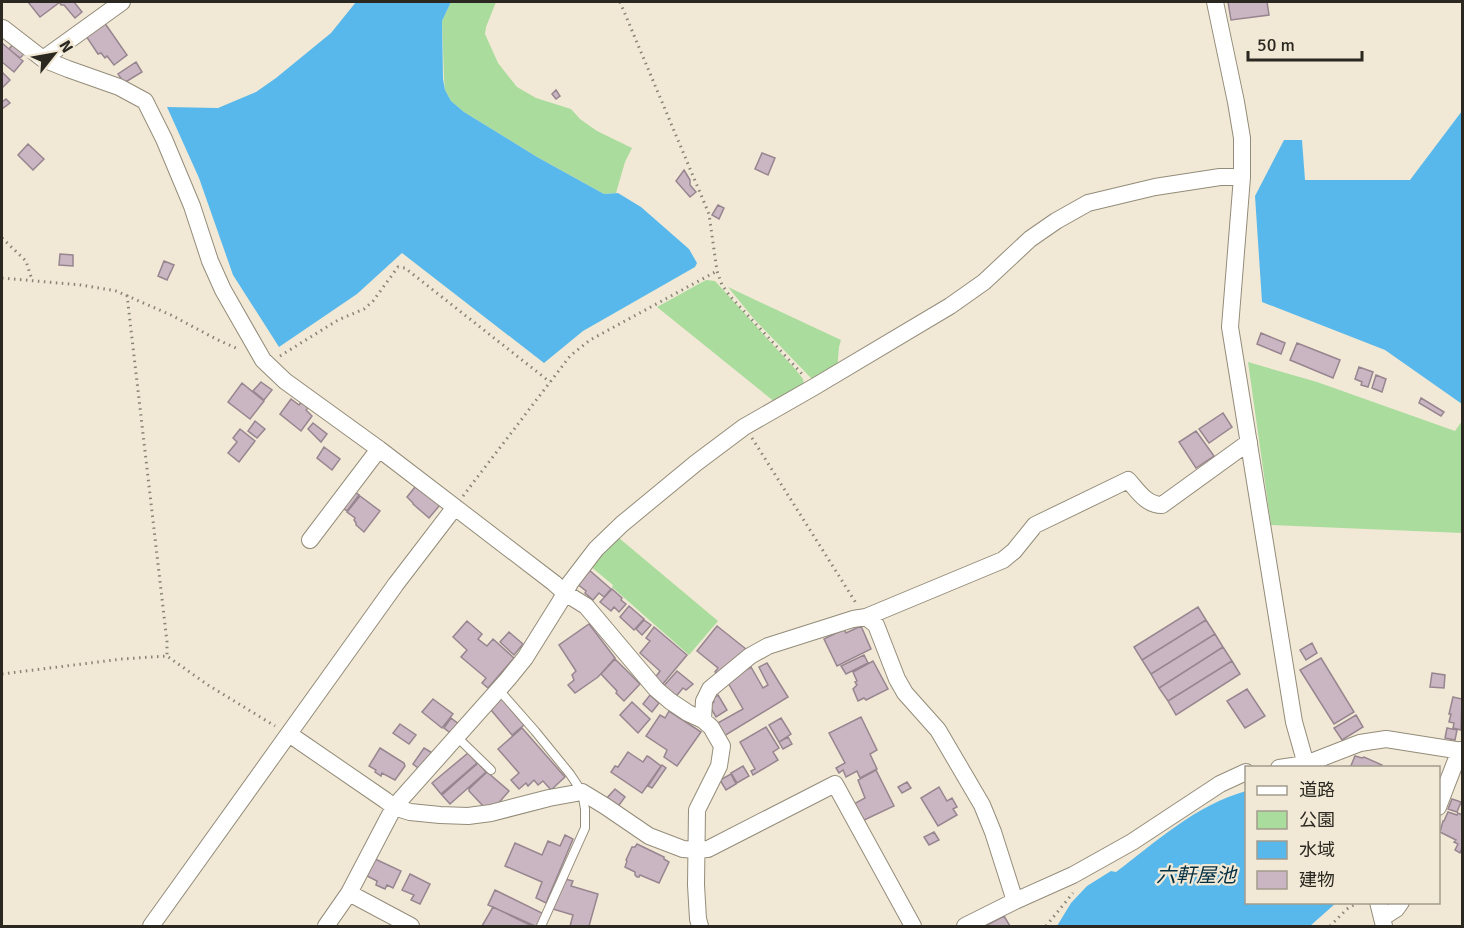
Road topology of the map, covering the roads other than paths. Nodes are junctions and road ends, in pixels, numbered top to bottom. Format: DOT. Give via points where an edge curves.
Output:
graph roads {
  1 [pos="122,2"];
  2 [pos="1215,2"];
  3 [pos="2,28"];
  4 [pos="43,58"];
  5 [pos="1242,177"];
  6 [pos="1249,442"];
  7 [pos="379,449"];
  8 [pos="455,507"];
  9 [pos="310,540"];
  10 [pos="565,593"];
  11 [pos="866,617"];
  12 [pos="499,690"];
  13 [pos="703,720"];
  14 [pos="289,735"];
  15 [pos="457,737"];
  16 [pos="1461,751"];
  17 [pos="1306,766"];
  18 [pos="491,770"];
  19 [pos="1245,772"];
  20 [pos="582,792"];
  21 [pos="1440,802"];
  22 [pos="394,807"];
  23 [pos="696,850"];
  24 [pos="349,893"];
  25 [pos="1015,901"];
  26 [pos="1400,904"];
  27 [pos="1381,916"];
  28 [pos="151,927"];
  29 [pos="326,927"];
  30 [pos="411,927"];
  31 [pos="541,927"];
  32 [pos="700,927"];
  33 [pos="913,927"];
  34 [pos="965,927"];
  1 -- 4 [label="street"];
  2 -- 5 [label="street" via="1242,138"];
  3 -- 4 [label="street"];
  4 -- 7 [label="street" via="145,101 164,138 223,290 263,360 285,381"];
  5 -- 6 [label="street" via="1230,327"];
  5 -- 10 [label="street" via="1155,187 1088,203 1056,221 950,306 744,427 696,463 596,549"];
  6 -- 11 [label="street" via="1162,505 1147,501 1128,480 1035,525 1003,560"];
  6 -- 17 [label="street" via="1290,701"];
  7 -- 8 [label="street"];
  7 -- 9 [label="street"];
  8 -- 10 [label="street"];
  8 -- 14 [label="street"];
  10 -- 12 [label="street" via="525,658"];
  10 -- 13 [label="street" via="586,606 656,689"];
  11 -- 13 [label="street" via="768,646 750,656 710,689 704,701"];
  11 -- 25 [label="street" via="876,625 905,693 938,730 982,805"];
  12 -- 15 [label="street"];
  12 -- 20 [label="lane"];
  13 -- 23 [label="street" via="722,746 719,766 697,810"];
  14 -- 22 [label="street"];
  14 -- 28 [label="street"];
  15 -- 18 [label="lane"];
  15 -- 22 [label="street"];
  16 -- 17 [label="street" via="1386,739 1360,743"];
  16 -- 21 [label="street"];
  19 -- 25 [label="street" via="1132,842"];
  20 -- 22 [label="street" via="468,816 410,812"];
  20 -- 23 [label="street" via="649,836"];
  20 -- 31 [label="lane" via="585,828"];
  22 -- 24 [label="street"];
  23 -- 32 [label="street"];
  23 -- 33 [label="street" via="708,849 835,784"];
  24 -- 29 [label="street"];
  24 -- 30 [label="street"];
  25 -- 34 [label="street"];
  26 -- 27 [label="street"];
}
